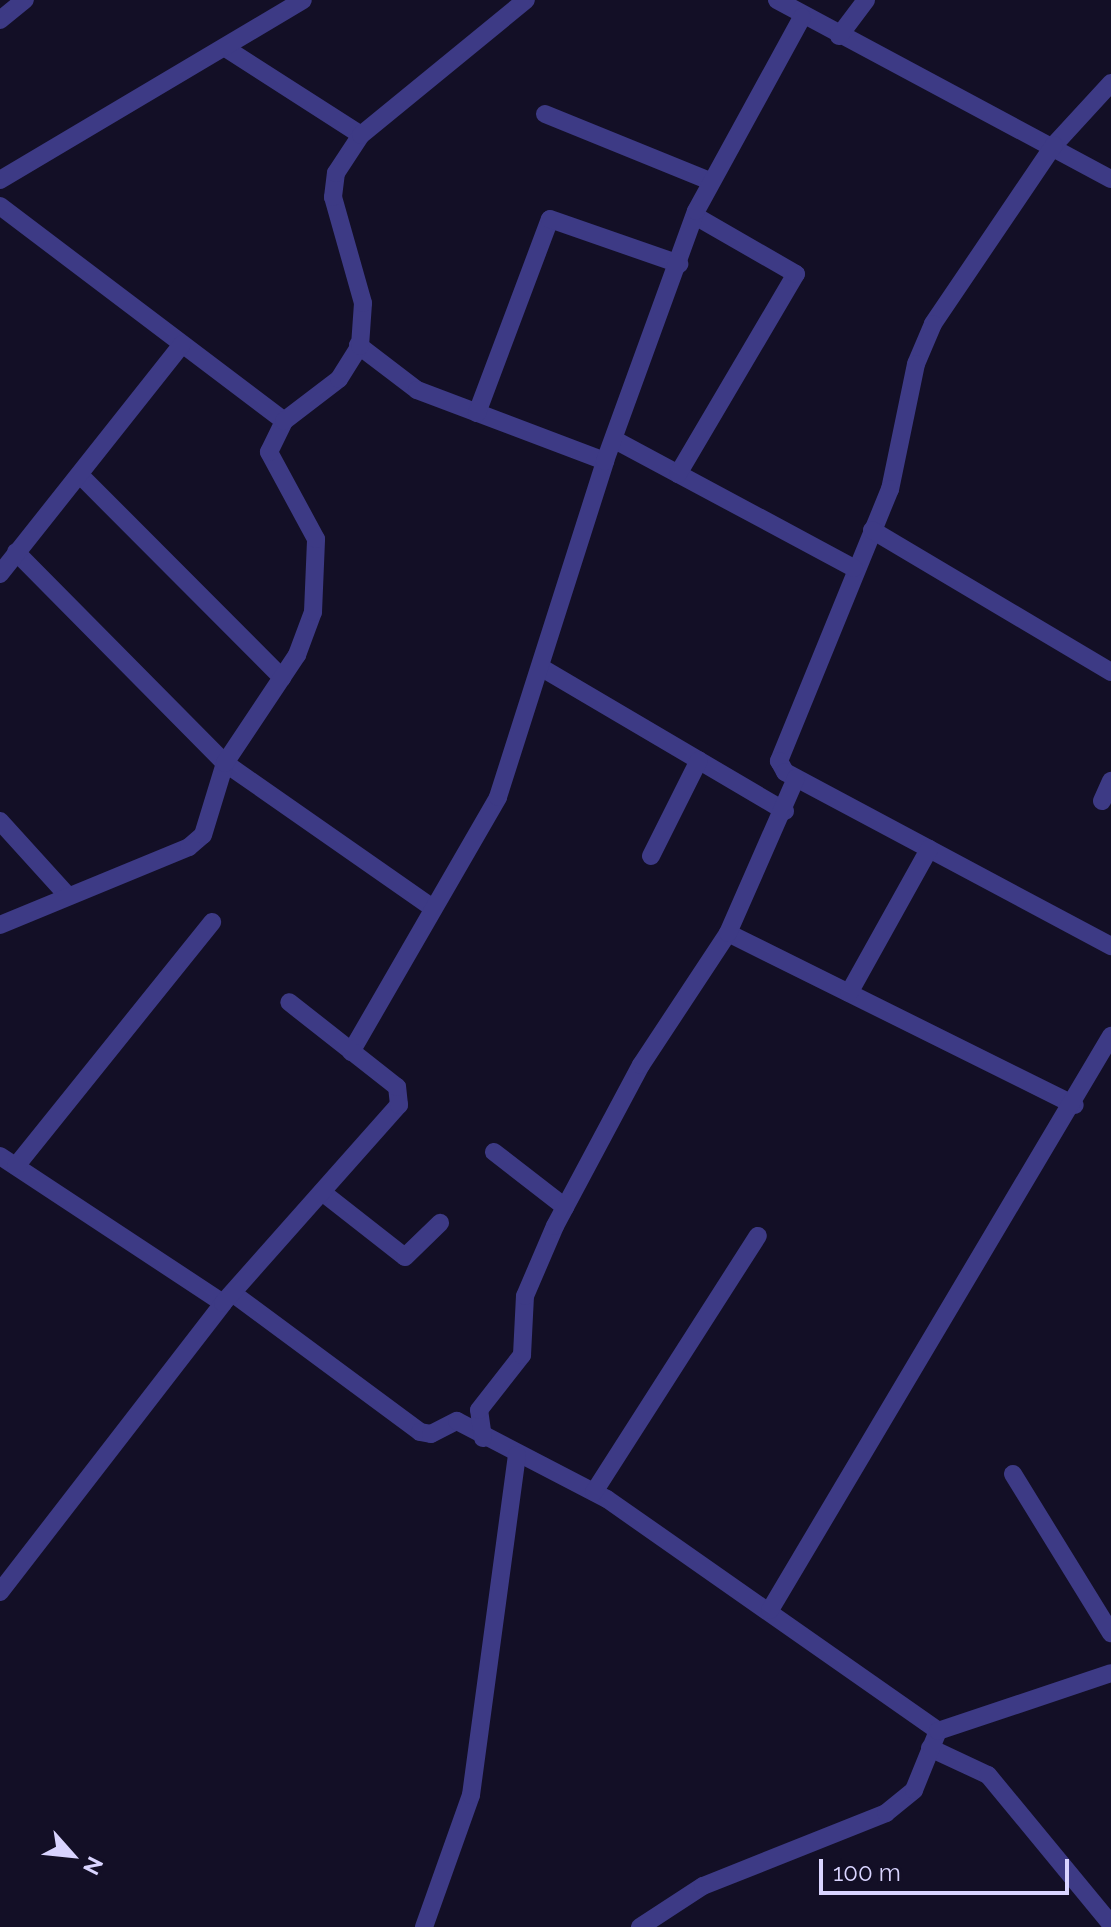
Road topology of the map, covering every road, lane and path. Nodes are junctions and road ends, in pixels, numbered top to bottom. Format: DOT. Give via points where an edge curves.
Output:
graph roads {
  1 [pos="25,0"];
  2 [pos="303,0"];
  3 [pos="526,0"];
  4 [pos="777,0"];
  5 [pos="866,0"];
  6 [pos="802,17"];
  7 [pos="0,20"];
  8 [pos="839,36"];
  9 [pos="227,49"];
  10 [pos="1111,83"];
  11 [pos="545,114"];
  12 [pos="361,135"];
  13 [pos="1054,145"];
  14 [pos="1111,179"];
  15 [pos="0,180"];
  16 [pos="710,181"];
  17 [pos="0,206"];
  18 [pos="695,216"];
  19 [pos="679,264"];
  20 [pos="182,344"];
  21 [pos="358,345"];
  22 [pos="477,413"];
  23 [pos="284,421"];
  24 [pos="615,440"];
  25 [pos="605,461"];
  26 [pos="678,474"];
  27 [pos="81,476"];
  28 [pos="872,530"];
  29 [pos="16,552"];
  30 [pos="854,568"];
  31 [pos="0,574"];
  32 [pos="542,668"];
  33 [pos="1111,672"];
  34 [pos="282,678"];
  35 [pos="699,760"];
  36 [pos="225,763"];
  37 [pos="796,778"];
  38 [pos="1111,781"];
  39 [pos="1102,801"];
  40 [pos="785,811"];
  41 [pos="0,821"];
  42 [pos="929,849"];
  43 [pos="651,856"];
  44 [pos="67,895"];
  45 [pos="433,908"];
  46 [pos="212,922"];
  47 [pos="0,925"];
  48 [pos="728,933"];
  49 [pos="1111,946"];
  50 [pos="849,993"];
  51 [pos="289,1002"];
  52 [pos="1111,1036"];
  53 [pos="351,1052"];
  54 [pos="1075,1105"];
  55 [pos="494,1152"];
  56 [pos="8,1161"];
  57 [pos="322,1192"];
  58 [pos="565,1207"];
  59 [pos="440,1223"];
  60 [pos="758,1236"];
  61 [pos="229,1299"];
  62 [pos="483,1438"];
  63 [pos="517,1455"];
  64 [pos="1013,1474"];
  65 [pos="594,1492"];
  66 [pos="0,1592"];
  67 [pos="770,1610"];
  68 [pos="1111,1633"];
  69 [pos="1111,1673"];
  70 [pos="934,1740"];
  71 [pos="1111,1924"];
  72 [pos="424,1927"];
  73 [pos="640,1927"];
  1 -- 7 [label="street"];
  2 -- 9 [label="street"];
  3 -- 12 [label="street"];
  4 -- 6 [label="street"];
  5 -- 8 [label="street"];
  6 -- 8 [label="street"];
  6 -- 16 [label="street"];
  8 -- 13 [label="street"];
  9 -- 12 [label="street"];
  9 -- 15 [label="street"];
  10 -- 13 [label="street"];
  11 -- 16 [label="street"];
  12 -- 21 [label="street" via="332,185 363,303"];
  13 -- 14 [label="street"];
  13 -- 28 [label="street" via="928,334 901,424 894,478"];
  16 -- 18 [label="street"];
  17 -- 20 [label="street"];
  18 -- 19 [label="street"];
  18 -- 26 [label="street" via="796,274"];
  19 -- 22 [label="street" via="550,219"];
  19 -- 24 [label="street"];
  20 -- 23 [label="street"];
  20 -- 27 [label="street"];
  21 -- 22 [label="street" via="410,386"];
  21 -- 23 [label="street" via="339,379"];
  22 -- 25 [label="street"];
  23 -- 34 [label="street" via="269,452 307,513 319,566 309,628"];
  24 -- 25 [label="street"];
  24 -- 26 [label="street"];
  25 -- 32 [label="street"];
  26 -- 30 [label="street"];
  27 -- 29 [label="street"];
  27 -- 34 [label="street"];
  28 -- 30 [label="street"];
  28 -- 33 [label="street"];
  29 -- 31 [label="street"];
  29 -- 36 [label="street"];
  30 -- 37 [label="street" via="779,761"];
  32 -- 35 [label="street"];
  32 -- 45 [label="street" via="489,817"];
  34 -- 36 [label="street"];
  35 -- 40 [label="street"];
  35 -- 43 [label="street"];
  36 -- 44 [label="street" via="196,844"];
  36 -- 45 [label="street"];
  37 -- 40 [label="street"];
  37 -- 42 [label="street"];
  38 -- 39 [label="street"];
  40 -- 48 [label="street"];
  41 -- 44 [label="street"];
  42 -- 49 [label="street"];
  42 -- 50 [label="street"];
  44 -- 47 [label="street"];
  45 -- 53 [label="street"];
  46 -- 56 [label="street"];
  48 -- 50 [label="street"];
  48 -- 58 [label="street" via="641,1065"];
  50 -- 54 [label="street"];
  51 -- 53 [label="street"];
  52 -- 54 [label="street"];
  53 -- 57 [label="street" via="397,1087 401,1101"];
  54 -- 67 [label="street"];
  55 -- 58 [label="street"];
  56 -- 61 [label="street"];
  57 -- 59 [label="street" via="405,1257"];
  57 -- 61 [label="street"];
  58 -- 62 [label="street" via="525,1296 522,1355 479,1410"];
  60 -- 65 [label="street"];
  61 -- 62 [label="street" via="420,1432 431,1434 454,1420"];
  61 -- 66 [label="street"];
  62 -- 63 [label="street"];
  63 -- 65 [label="street"];
  63 -- 72 [label="street" via="471,1795"];
  64 -- 68 [label="street"];
  65 -- 67 [label="street"];
  67 -- 70 [label="street"];
  69 -- 70 [label="street"];
  70 -- 71 [label="street" via="988,1775"];
  70 -- 73 [label="street" via="914,1790 886,1813 703,1886"];
}
